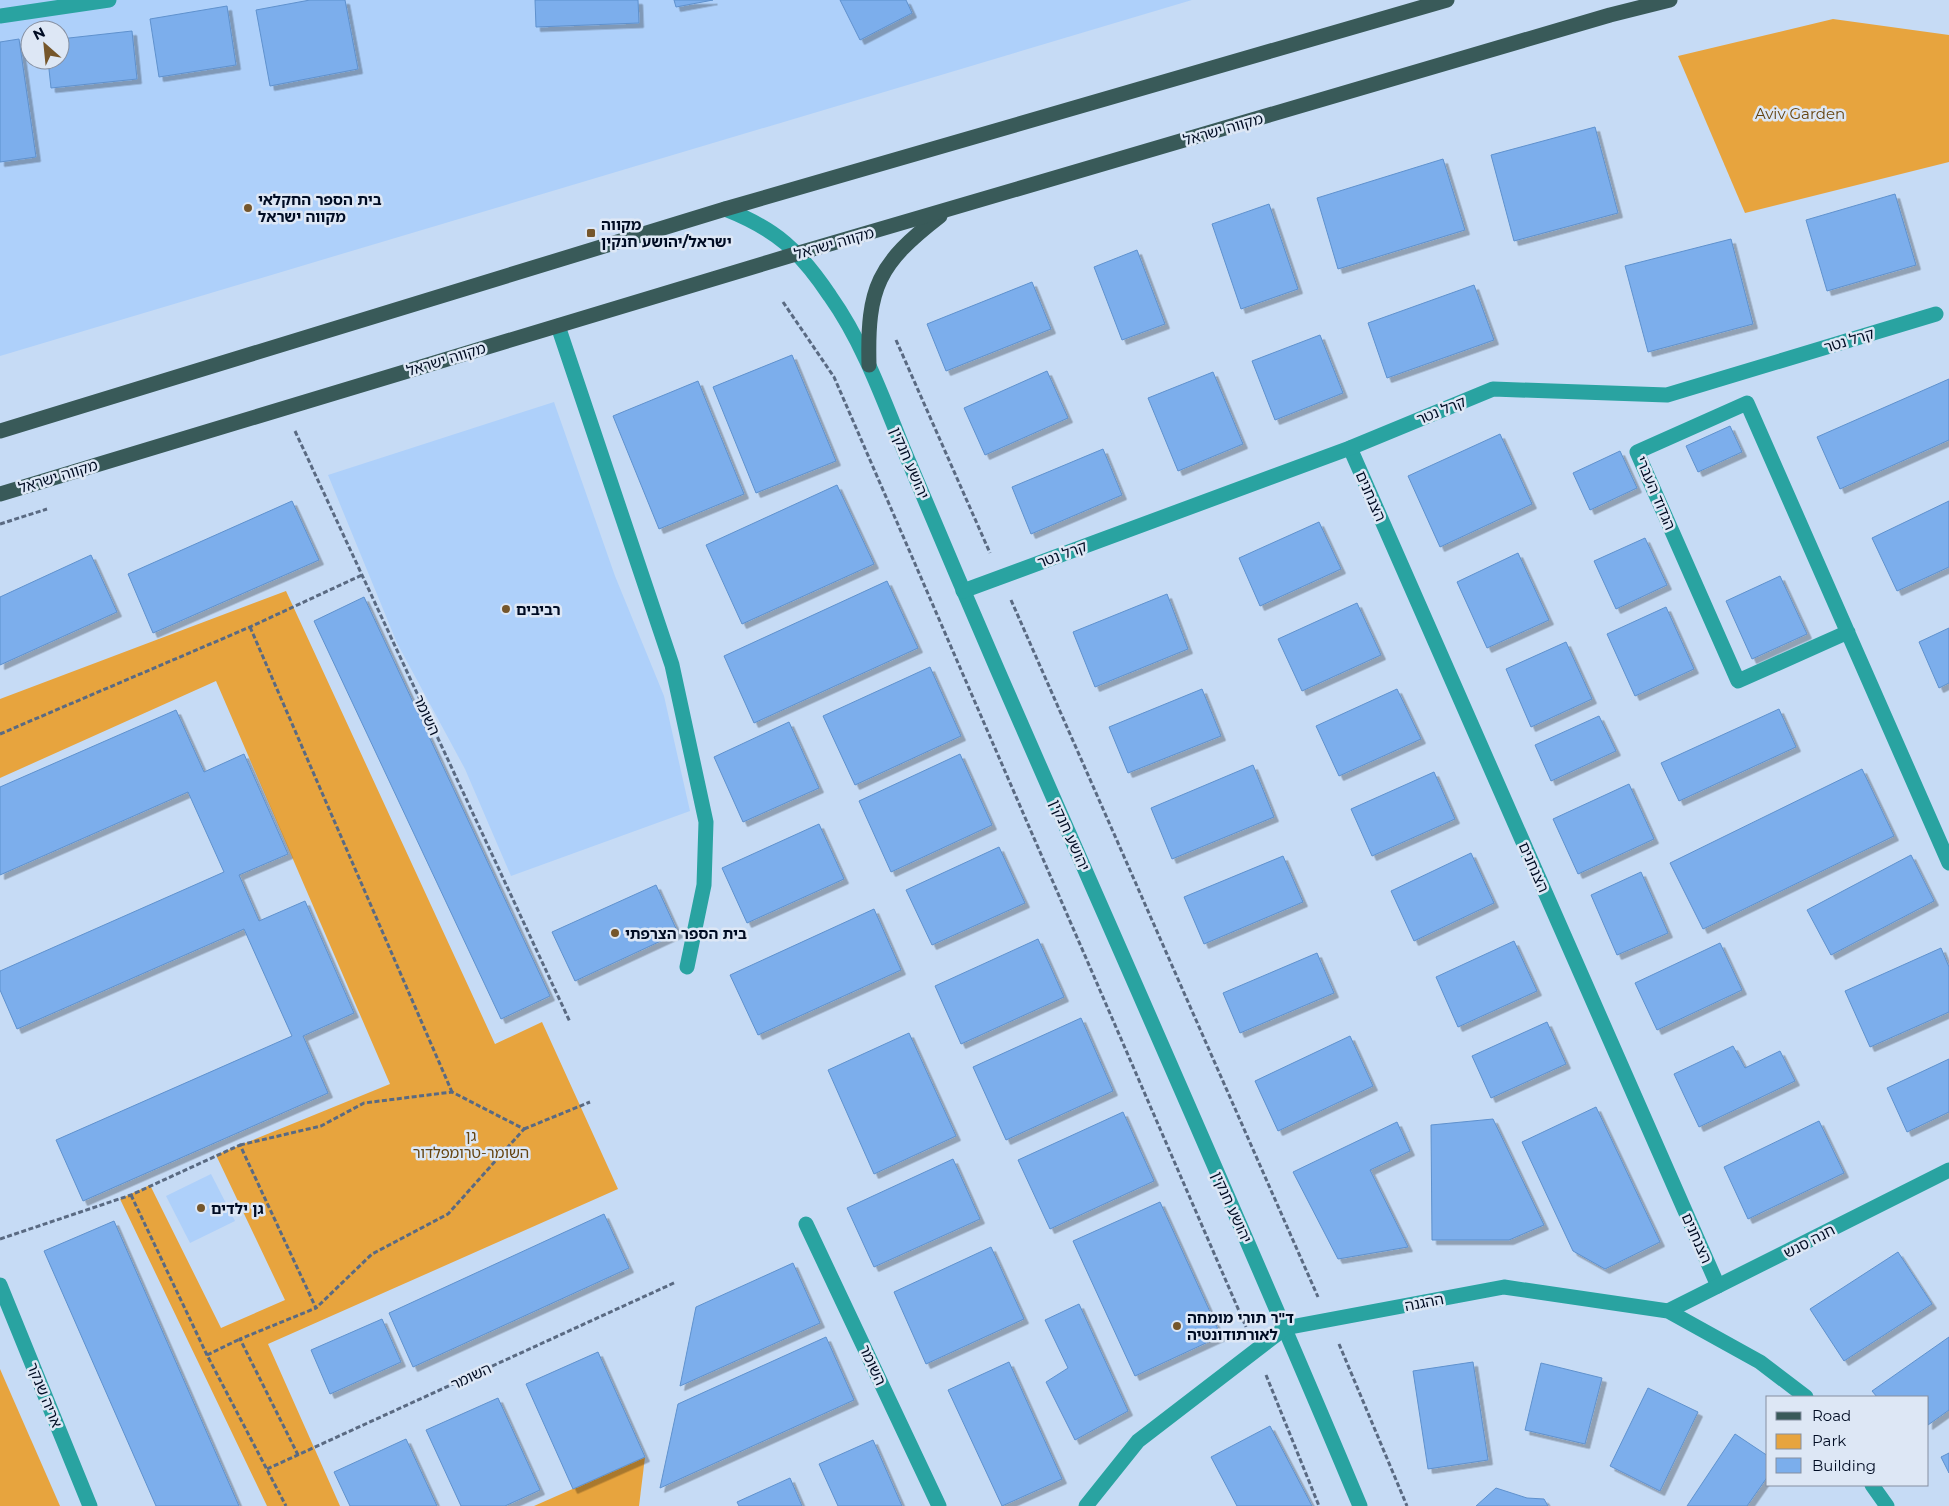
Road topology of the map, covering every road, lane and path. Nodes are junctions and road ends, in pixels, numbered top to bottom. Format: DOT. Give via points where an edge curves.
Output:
graph roads {
  1 [pos="1448,0"];
  2 [pos="1670,0"];
  3 [pos="101,1"];
  4 [pos="0,16"];
  5 [pos="725,209"];
  6 [pos="946,211"];
  7 [pos="799,254"];
  8 [pos="783,302"];
  9 [pos="1936,314"];
  10 [pos="558,326"];
  11 [pos="894,334"];
  12 [pos="869,365"];
  13 [pos="284,408"];
  14 [pos="0,431"];
  15 [pos="1350,448"];
  16 [pos="0,494"];
  17 [pos="51,508"];
  18 [pos="0,524"];
  19 [pos="362,575"];
  20 [pos="1001,577"];
  21 [pos="963,591"];
  22 [pos="250,627"];
  23 [pos="1848,632"];
  24 [pos="0,734"];
  25 [pos="1949,863"];
  26 [pos="688,966"];
  27 [pos="570,1022"];
  28 [pos="452,1092"];
  29 [pos="590,1102"];
  30 [pos="524,1129"];
  31 [pos="240,1146"];
  32 [pos="1949,1170"];
  33 [pos="131,1195"];
  34 [pos="806,1224"];
  35 [pos="0,1238"];
  36 [pos="676,1282"];
  37 [pos="0,1284"];
  38 [pos="1718,1286"];
  39 [pos="316,1308"];
  40 [pos="1668,1311"];
  41 [pos="1328,1320"];
  42 [pos="1285,1328"];
  43 [pos="240,1339"];
  44 [pos="1256,1350"];
  45 [pos="208,1355"];
  46 [pos="1805,1396"];
  47 [pos="298,1455"];
  48 [pos="267,1469"];
  49 [pos="1873,1486"];
  50 [pos="90,1506"];
  51 [pos="286,1506"];
  52 [pos="939,1506"];
  53 [pos="1086,1506"];
  54 [pos="1319,1506"];
  55 [pos="1360,1506"];
  56 [pos="1408,1506"];
  57 [pos="1887,1506"];
  1 -- 5 [label="main road"];
  2 -- 6 [label="main road, מקווה ישראל" via="1591,20"];
  3 -- 4 [label="street"];
  5 -- 7 [label="street, יהושע חנקין" via="749,218"];
  5 -- 14 [label="main road"];
  6 -- 7 [label="main road, מקווה ישראל"];
  6 -- 12 [label="main road" via="912,237 893,257 879,281 870,311"];
  7 -- 10 [label="main road, מקווה ישראל"];
  7 -- 12 [label="street, יהושע חנקין" via="832,298"];
  8 -- 44 [label="path" via="834,377"];
  9 -- 15 [label="street, קרל נטר" via="1667,395 1493,389"];
  10 -- 13 [label="main road, מקווה ישראל"];
  10 -- 26 [label="street" via="672,665 706,822 704,885"];
  11 -- 20 [label="path"];
  12 -- 21 [label="street, יהושע חנקין"];
  13 -- 16 [label="main road, מקווה ישראל"];
  13 -- 19 [label="path, השומר"];
  15 -- 20 [label="street, קרל נטר"];
  15 -- 38 [label="street, הצנחנים"];
  17 -- 18 [label="path"];
  19 -- 22 [label="path"];
  19 -- 27 [label="path, השומר"];
  20 -- 21 [label="street, קרל נטר"];
  20 -- 41 [label="path"];
  21 -- 42 [label="street, יהושע חנקין"];
  22 -- 24 [label="path"];
  22 -- 28 [label="path"];
  23 -- 23 [label="street, הגדוד העברי" via="1747,402 1637,452 1738,681"];
  23 -- 25 [label="street, הגדוד העברי"];
  28 -- 30 [label="path"];
  28 -- 31 [label="path" via="364,1103 321,1126"];
  29 -- 30 [label="path"];
  30 -- 39 [label="path" via="448,1214 372,1254"];
  31 -- 33 [label="path"];
  31 -- 39 [label="path"];
  32 -- 38 [label="street, חנה סנש"];
  33 -- 35 [label="path"];
  33 -- 45 [label="path"];
  34 -- 52 [label="street, השומר"];
  36 -- 47 [label="path, השומר"];
  37 -- 50 [label="street, אריה שנקר"];
  38 -- 40 [label="street, חנה סנש"];
  39 -- 43 [label="path"];
  40 -- 41 [label="street, ההגנה" via="1504,1287"];
  40 -- 46 [label="street, ההגנה" via="1760,1362"];
  41 -- 42 [label="street, ההגנה"];
  41 -- 56 [label="path"];
  42 -- 44 [label="street, ההגנה"];
  42 -- 55 [label="street, יהושע חנקין"];
  43 -- 45 [label="path"];
  43 -- 47 [label="path"];
  44 -- 53 [label="street, ההגנה" via="1138,1440"];
  44 -- 54 [label="path"];
  45 -- 48 [label="path"];
  47 -- 48 [label="path, השומר"];
  48 -- 51 [label="path"];
  49 -- 57 [label="street"];
}
